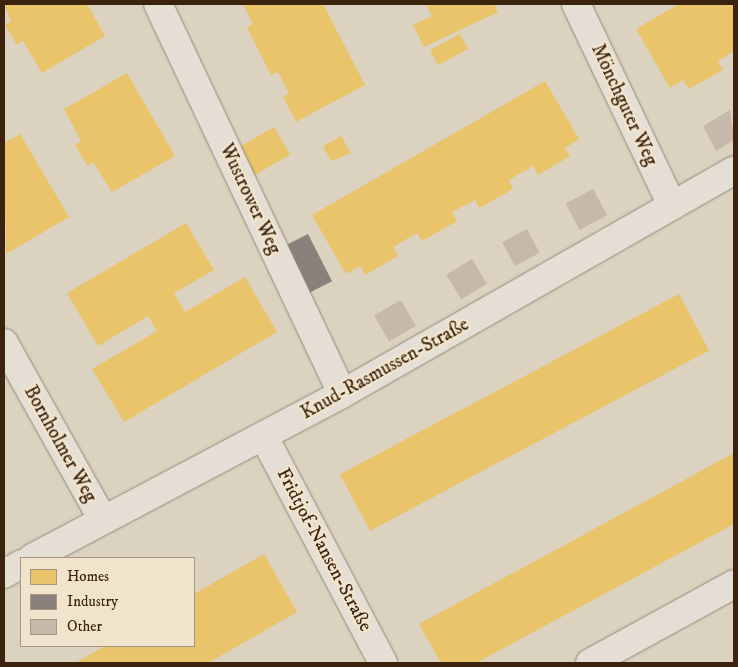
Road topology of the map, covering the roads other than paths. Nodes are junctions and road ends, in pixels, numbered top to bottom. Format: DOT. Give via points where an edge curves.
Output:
graph roads {
  1 [pos="158,4"];
  2 [pos="576,4"];
  3 [pos="734,170"];
  4 [pos="672,205"];
  5 [pos="4,344"];
  6 [pos="342,394"];
  7 [pos="264,437"];
  8 [pos="102,518"];
  9 [pos="34,557"];
  10 [pos="20,565"];
  11 [pos="4,574"];
  12 [pos="734,584"];
  13 [pos="383,663"];
  14 [pos="590,663"];
  1 -- 6 [label="street, Wustrower Weg"];
  2 -- 4 [label="street, Mönchguter Weg"];
  3 -- 4 [label="street, Knud-Rasmussen-Straße"];
  4 -- 6 [label="street, Knud-Rasmussen-Straße"];
  5 -- 8 [label="street, Bornholmer Weg"];
  6 -- 7 [label="street, Knud-Rasmussen-Straße"];
  7 -- 8 [label="street, Knud-Rasmussen-Straße"];
  7 -- 13 [label="street, Fridtjof-Nansen-Straße"];
  8 -- 9 [label="street, Knud-Rasmussen-Straße"];
  10 -- 11 [label="street"];
  12 -- 14 [label="street"];
}
